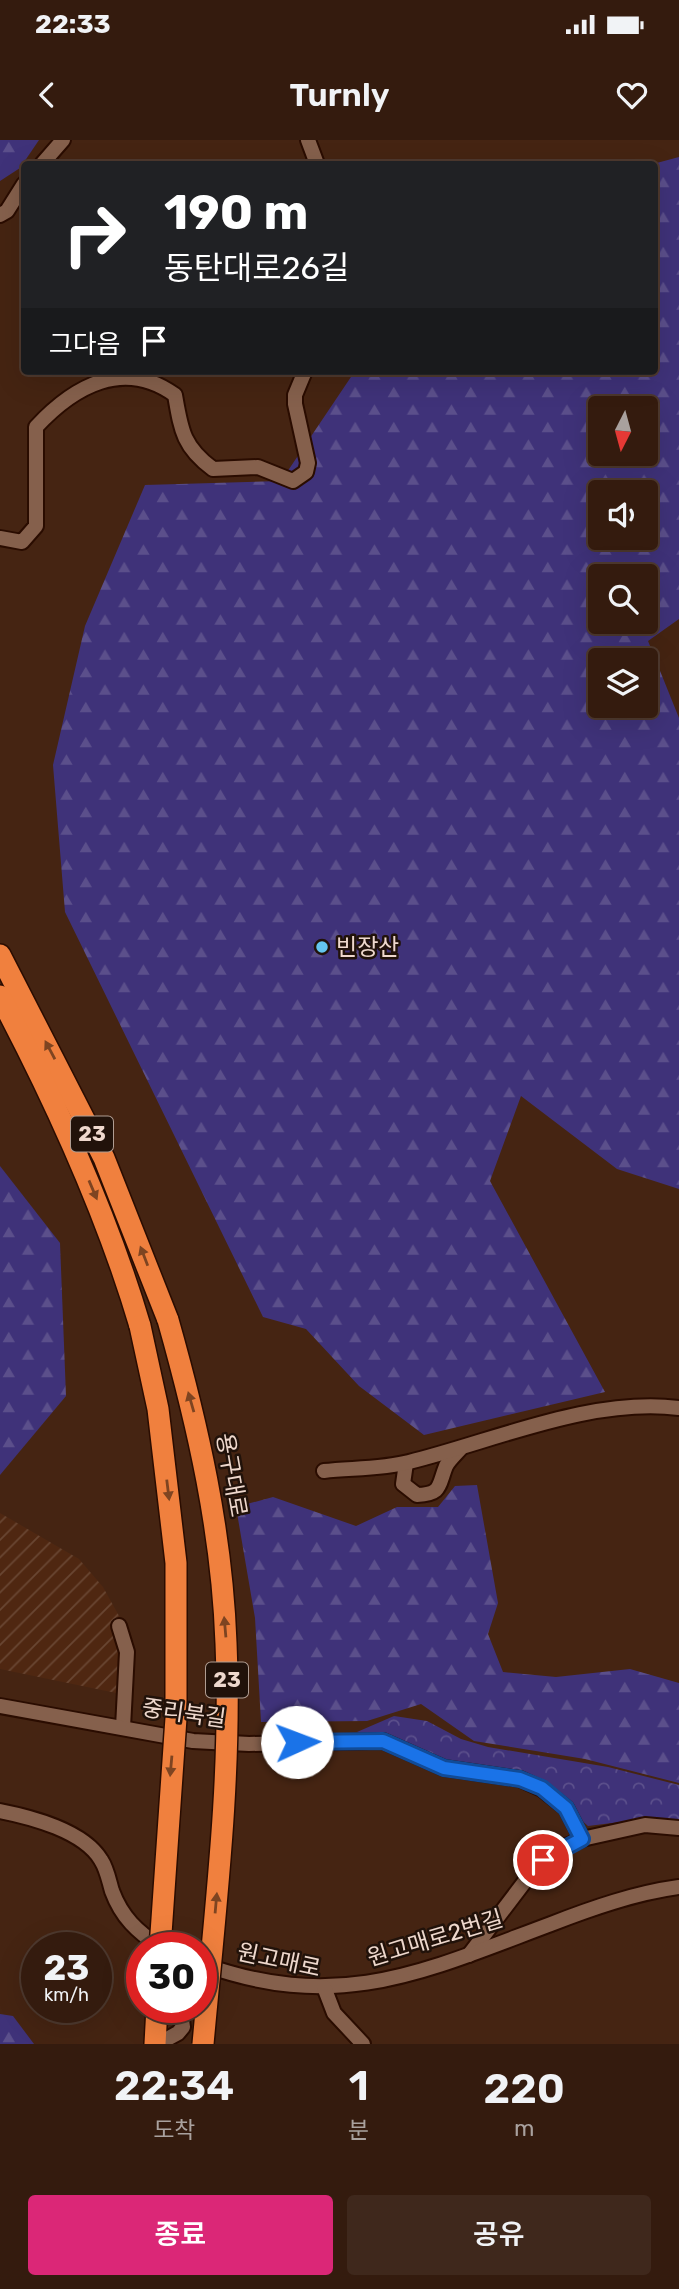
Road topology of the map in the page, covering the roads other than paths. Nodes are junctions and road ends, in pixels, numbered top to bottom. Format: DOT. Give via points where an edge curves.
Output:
graph roads {
  1 [pos="63,140"];
  2 [pos="308,140"];
  3 [pos="45,161"];
  4 [pos="316,161"];
  5 [pos="21,189"];
  6 [pos="0,215"];
  7 [pos="303,375"];
  8 [pos="0,538"];
  9 [pos="0,956"];
  10 [pos="0,996"];
  11 [pos="679,1408"];
  12 [pos="462,1447"];
  13 [pos="406,1463"];
  14 [pos="324,1471"];
  15 [pos="119,1626"];
  16 [pos="0,1706"];
  17 [pos="123,1727"];
  18 [pos="0,1811"];
  19 [pos="679,1828"];
  20 [pos="582,1839"];
  21 [pos="679,1888"];
  22 [pos="139,1932"];
  23 [pos="161,1932"];
  24 [pos="469,1955"];
  25 [pos="217,1968"];
  26 [pos="324,1987"];
  27 [pos="157,2023"];
  28 [pos="184,2023"];
  29 [pos="156,2044"];
  30 [pos="203,2044"];
  31 [pos="363,2044"];
  1 -- 3 [label="street"];
  2 -- 4 [label="street"];
  5 -- 6 [label="street"];
  7 -- 8 [label="street" via="295,404 308,463 306,472 293,481 258,467 213,470 185,442 175,395 155,380 89,383 60,401 36,427 36,526 22,542"];
  30 -- 9 [label="highway, 용구대로 / 23, one-way, bridge" via="227,1754 226,1641 206,1473 168,1320 104,1158"];
  10 -- 23 [label="highway, 23, one-way, bridge" via="100,1208 140,1326 158,1409 176,1563 176,1718"];
  11 -- 12 [label="street" via="606,1409"];
  12 -- 13 [label="street"];
  12 -- 13 [label="street" via="446,1465 442,1484 429,1495 417,1495 403,1484"];
  13 -- 14 [label="street"];
  15 -- 17 [label="street" via="127,1651"];
  16 -- 17 [label="street, 중리북길"];
  17 -- 20 [label="street, 중리북길" via="193,1741 249,1745 383,1741 444,1768 520,1779 542,1788 566,1808"];
  18 -- 22 [label="street" via="39,1819 84,1843 103,1861 119,1910"];
  19 -- 20 [label="street" via="645,1825"];
  20 -- 24 [label="street" via="543,1860"];
  21 -- 24 [label="street, 원고매로2번길" via="607,1903"];
  24 -- 26 [label="street, 원고매로2번길" via="401,1978"];
  25 -- 26 [label="street, 원고매로" via="258,1980"];
  26 -- 31 [label="street, 원고매로" via="334,2013"];
  27 -- 29 [label="highway"];
  28 -- 29 [label="street"];
}
